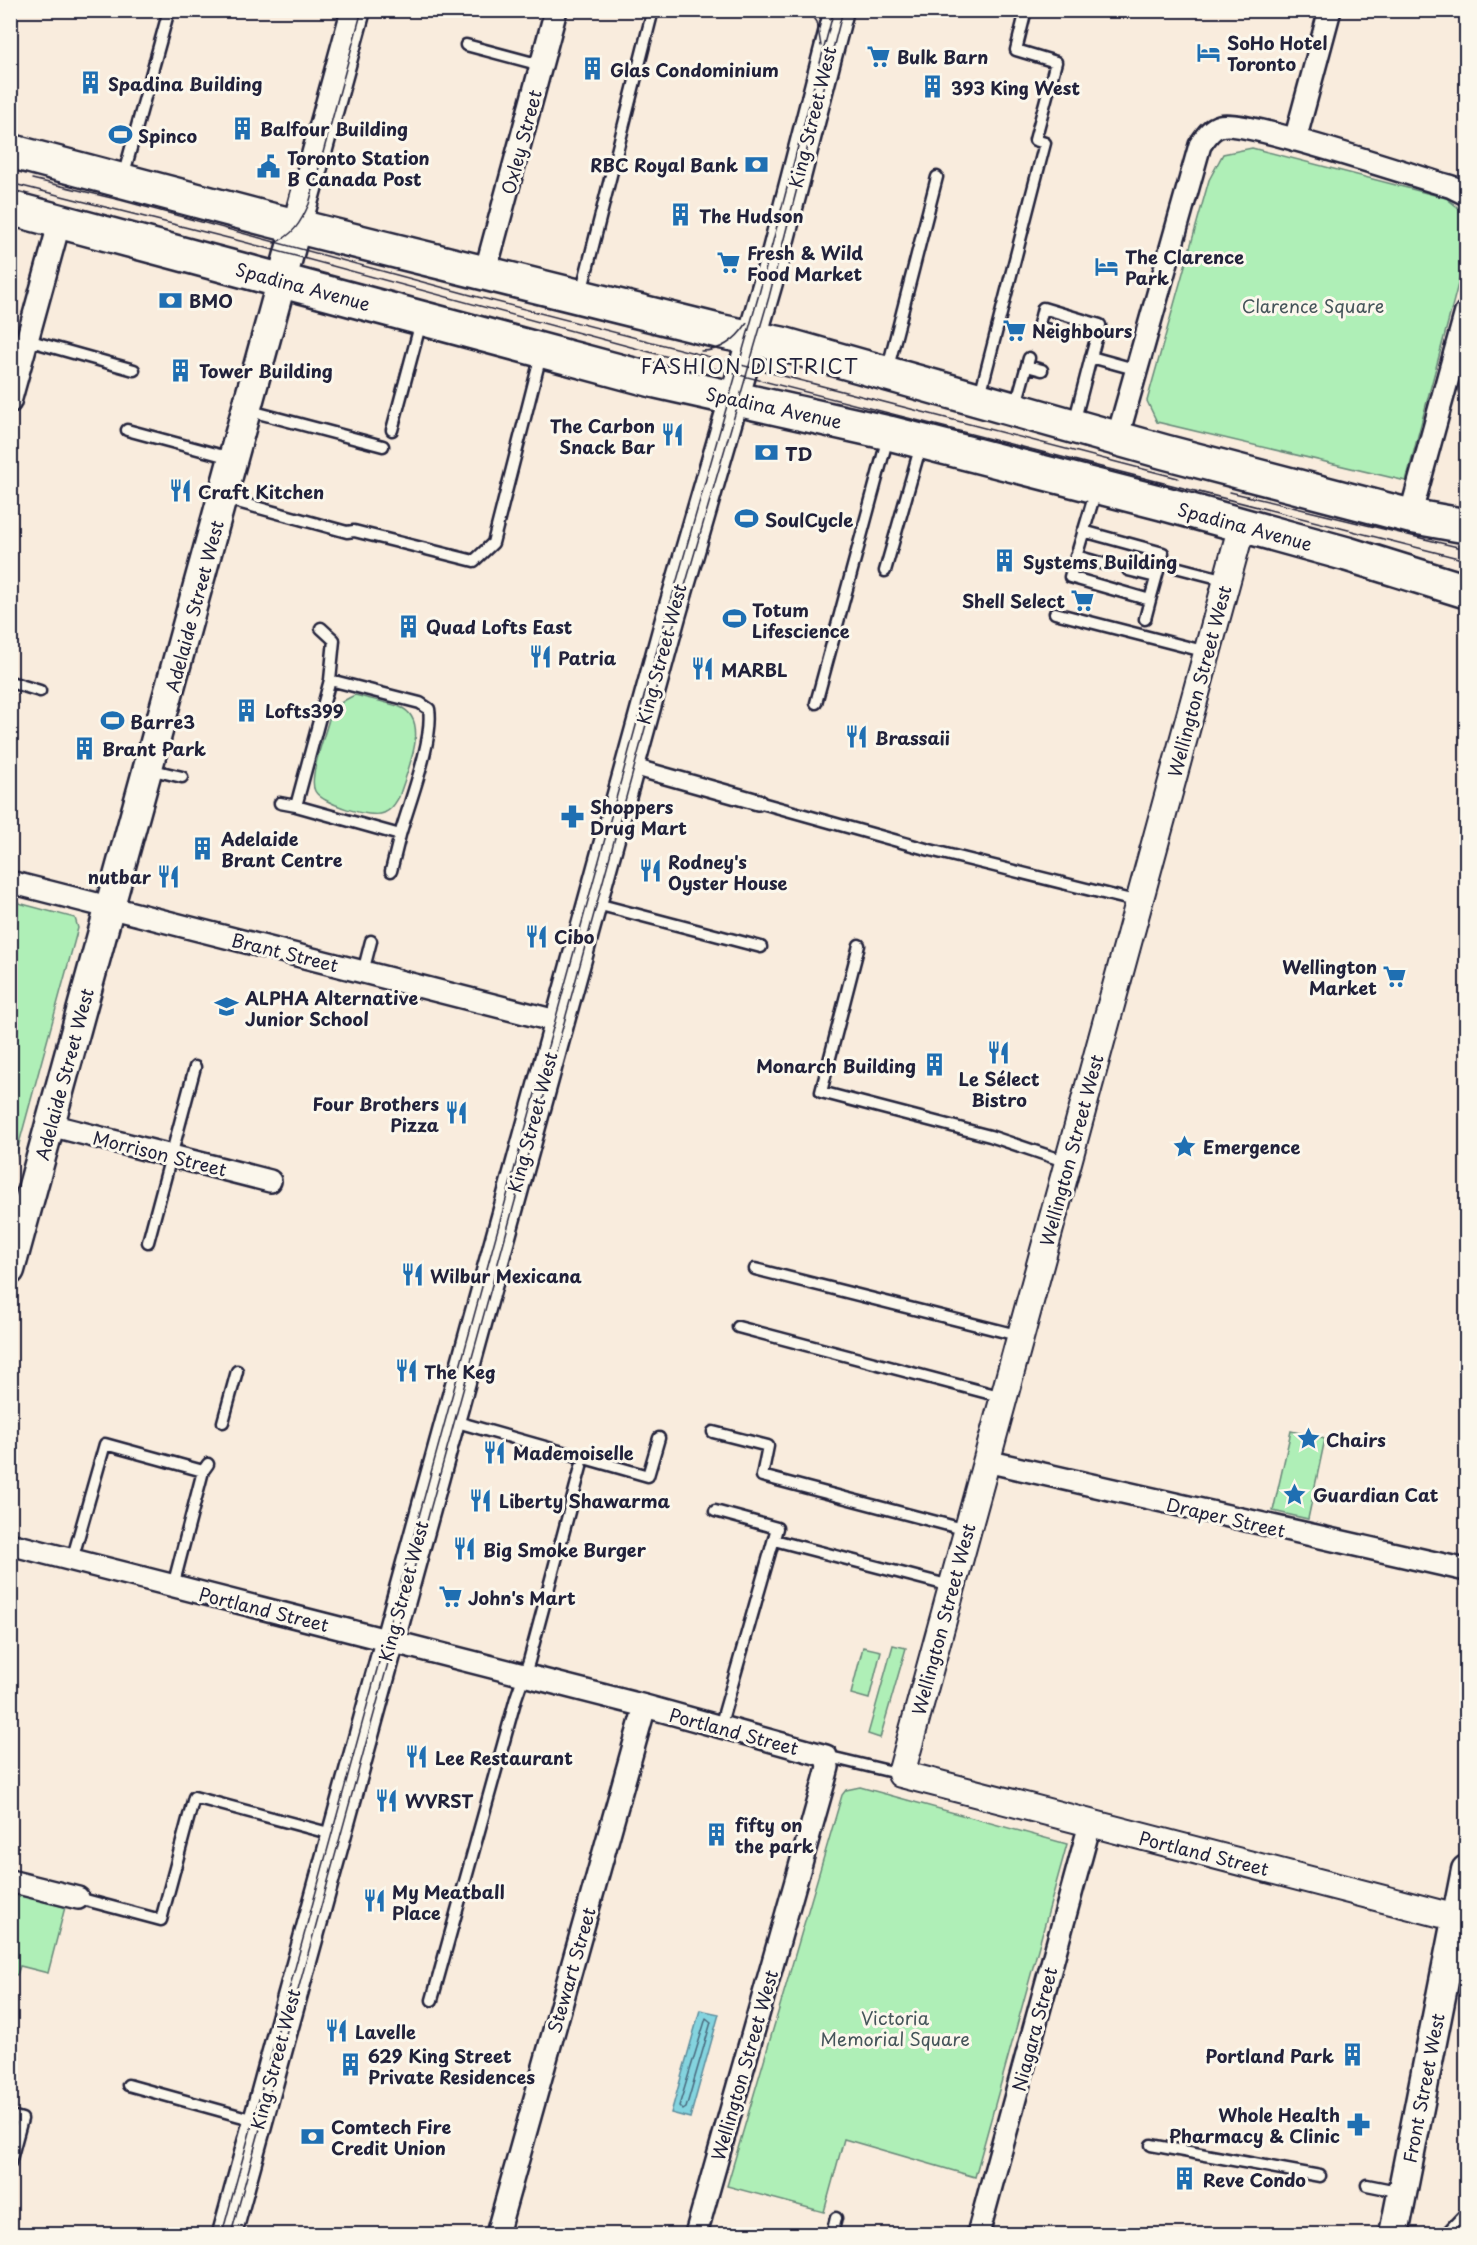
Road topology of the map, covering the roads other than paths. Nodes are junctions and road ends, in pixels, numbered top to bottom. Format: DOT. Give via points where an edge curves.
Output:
graph roads {
  1 [pos="169,10"];
  2 [pos="356,10"];
  3 [pos="556,10"];
  4 [pos="653,10"];
  5 [pos="839,10"];
  6 [pos="1026,10"];
  7 [pos="1330,10"];
  8 [pos="466,45"];
  9 [pos="541,65"];
  10 [pos="1295,140"];
  11 [pos="10,151"];
  12 [pos="937,177"];
  13 [pos="122,180"];
  14 [pos="1467,194"];
  15 [pos="10,208"];
  16 [pos="60,221"];
  17 [pos="297,227"];
  18 [pos="485,273"];
  19 [pos="283,280"];
  20 [pos="580,296"];
  21 [pos="1467,312"];
  22 [pos="422,319"];
  23 [pos="1054,331"];
  24 [pos="753,338"];
  25 [pos="23,342"];
  26 [pos="542,351"];
  27 [pos="1091,357"];
  28 [pos="134,370"];
  29 [pos="1042,370"];
  30 [pos="1137,370"];
  31 [pos="886,374"];
  32 [pos="734,398"];
  33 [pos="979,401"];
  34 [pos="10,402"];
  35 [pos="247,410"];
  36 [pos="1014,411"];
  37 [pos="1073,427"];
  38 [pos="127,429"];
  39 [pos="392,430"];
  40 [pos="889,433"];
  41 [pos="1117,439"];
  42 [pos="921,441"];
  43 [pos="383,446"];
  44 [pos="234,458"];
  45 [pos="1097,487"];
  46 [pos="223,498"];
  47 [pos="1410,516"];
  48 [pos="1242,525"];
  49 [pos="1467,526"];
  50 [pos="1083,531"];
  51 [pos="1076,556"];
  52 [pos="1160,563"];
  53 [pos="1104,564"];
  54 [pos="1128,570"];
  55 [pos="885,571"];
  56 [pos="1156,577"];
  57 [pos="1227,580"];
  58 [pos="1467,591"];
  59 [pos="1150,600"];
  60 [pos="1055,613"];
  61 [pos="1145,619"];
  62 [pos="321,628"];
  63 [pos="1208,652"];
  64 [pos="330,680"];
  65 [pos="10,682"];
  66 [pos="40,691"];
  67 [pos="816,703"];
  68 [pos="630,766"];
  69 [pos="149,769"];
  70 [pos="182,777"];
  71 [pos="758,802"];
  72 [pos="280,803"];
  73 [pos="296,806"];
  74 [pos="400,835"];
  75 [pos="391,871"];
  76 [pos="10,882"];
  77 [pos="592,902"];
  78 [pos="1139,902"];
  79 [pos="110,907"];
  80 [pos="371,941"];
  81 [pos="860,945"];
  82 [pos="761,947"];
  83 [pos="363,972"];
  84 [pos="560,1022"];
  85 [pos="195,1066"];
  86 [pos="50,1125"];
  87 [pos="172,1156"];
  88 [pos="1067,1162"];
  89 [pos="270,1181"];
  90 [pos="148,1242"];
  91 [pos="755,1269"];
  92 [pos="10,1270"];
  93 [pos="738,1327"];
  94 [pos="1021,1336"];
  95 [pos="237,1371"];
  96 [pos="1003,1397"];
  97 [pos="450,1420"];
  98 [pos="223,1422"];
  99 [pos="713,1432"];
  100 [pos="659,1438"];
  101 [pos="986,1461"];
  102 [pos="581,1467"];
  103 [pos="715,1511"];
  104 [pos="967,1530"];
  105 [pos="774,1540"];
  106 [pos="10,1544"];
  107 [pos="72,1560"];
  108 [pos="1467,1570"];
  109 [pos="173,1586"];
  110 [pos="951,1587"];
  111 [pos="390,1640"];
  112 [pos="524,1676"];
  113 [pos="645,1706"];
  114 [pos="720,1727"];
  115 [pos="826,1756"];
  116 [pos="901,1774"];
  117 [pos="1090,1824"];
  118 [pos="336,1835"];
  119 [pos="1467,1870"];
  120 [pos="10,1881"];
  121 [pos="78,1898"];
  122 [pos="1457,1918"];
  123 [pos="432,2000"];
  124 [pos="128,2085"];
  125 [pos="15,2117"];
  126 [pos="258,2121"];
  127 [pos="1151,2145"];
  128 [pos="10,2163"];
  129 [pos="1320,2176"];
  130 [pos="1367,2185"];
  131 [pos="1402,2193"];
  132 [pos="1466,2216"];
  133 [pos="836,2218"];
  134 [pos="227,2235"];
  135 [pos="497,2235"];
  136 [pos="696,2235"];
  137 [pos="831,2235"];
  138 [pos="978,2235"];
  139 [pos="1394,2235"];
  140 [pos="1446,2235"];
  1 -- 13 [label="lane"];
  2 -- 17 [label="main road, Adelaide Street West"];
  3 -- 9 [label="street, Oxley Street"];
  4 -- 20 [label="lane"];
  5 -- 24 [label="main road, King Street West"];
  6 -- 33 [label="lane" via="1016,50 1056,62 1035,140 1045,143"];
  7 -- 10 [label="street"];
  8 -- 9 [label="lane"];
  9 -- 18 [label="street, Oxley Street"];
  10 -- 14 [label="street"];
  10 -- 30 [label="street" via="1227,125 1209,133 1200,145"];
  11 -- 13 [label="main road"];
  12 -- 31 [label="lane"];
  13 -- 17 [label="main road"];
  15 -- 16 [label="main road, Spadina Avenue"];
  16 -- 19 [label="main road, Spadina Avenue"];
  16 -- 25 [label="street"];
  17 -- 18 [label="main road"];
  17 -- 19 [label="main road, Adelaide Street West"];
  18 -- 20 [label="main road"];
  19 -- 22 [label="main road, Spadina Avenue"];
  19 -- 35 [label="main road, Adelaide Street West"];
  20 -- 24 [label="main road"];
  21 -- 47 [label="street"];
  22 -- 26 [label="main road, Spadina Avenue"];
  22 -- 39 [label="lane"];
  23 -- 27 [label="lane" via="1037,329 1043,308 1100,325 1090,341"];
  24 -- 31 [label="main road"];
  24 -- 32 [label="main road, King Street West"];
  25 -- 28 [label="lane"];
  25 -- 34 [label="street"];
  26 -- 32 [label="main road, Spadina Avenue"];
  26 -- 46 [label="lane" via="493,543 474,561"];
  27 -- 30 [label="lane"];
  27 -- 37 [label="lane" via="1080,380"];
  29 -- 36 [label="lane" via="1028,362"];
  30 -- 41 [label="street"];
  31 -- 33 [label="main road"];
  32 -- 40 [label="main road, Spadina Avenue"];
  32 -- 68 [label="main road, King Street West"];
  33 -- 36 [label="main road"];
  35 -- 43 [label="lane"];
  35 -- 44 [label="main road, Adelaide Street West"];
  36 -- 37 [label="main road"];
  37 -- 41 [label="main road"];
  38 -- 44 [label="lane"];
  40 -- 42 [label="main road, Spadina Avenue"];
  40 -- 67 [label="lane"];
  41 -- 47 [label="main road"];
  42 -- 45 [label="main road, Spadina Avenue"];
  42 -- 55 [label="lane"];
  44 -- 46 [label="main road, Adelaide Street West"];
  45 -- 48 [label="main road, Spadina Avenue"];
  45 -- 50 [label="lane"];
  46 -- 69 [label="main road, Adelaide Street West"];
  47 -- 49 [label="main road"];
  48 -- 57 [label="street, Wellington Street West"];
  48 -- 58 [label="main road, Spadina Avenue"];
  50 -- 51 [label="lane"];
  50 -- 52 [label="lane" via="1163,553"];
  51 -- 53 [label="lane"];
  51 -- 59 [label="lane" via="1070,577"];
  52 -- 56 [label="lane"];
  52 -- 57 [label="lane"];
  54 -- 56 [label="lane"];
  56 -- 59 [label="lane"];
  57 -- 63 [label="street, Wellington Street West"];
  59 -- 61 [label="lane"];
  60 -- 63 [label="lane"];
  62 -- 64 [label="lane" via="334,640"];
  63 -- 78 [label="street, Wellington Street West"];
  64 -- 73 [label="lane"];
  64 -- 74 [label="lane" via="420,703 429,709 431,722"];
  65 -- 66 [label="lane"];
  68 -- 71 [label="street"];
  68 -- 77 [label="main road, King Street West"];
  69 -- 70 [label="lane"];
  69 -- 79 [label="main road, Adelaide Street West"];
  71 -- 78 [label="lane"];
  72 -- 73 [label="lane"];
  73 -- 74 [label="lane"];
  74 -- 75 [label="lane"];
  76 -- 79 [label="street, Brant Street"];
  77 -- 82 [label="lane"];
  77 -- 84 [label="main road, King Street West"];
  78 -- 88 [label="street, Wellington Street West"];
  79 -- 83 [label="street, Brant Street"];
  79 -- 86 [label="main road, Adelaide Street West"];
  80 -- 83 [label="lane"];
  81 -- 88 [label="lane" via="821,1092 990,1136"];
  83 -- 84 [label="street, Brant Street"];
  84 -- 97 [label="main road, King Street West"];
  85 -- 87 [label="lane"];
  86 -- 87 [label="street, Morrison Street"];
  86 -- 92 [label="main road, Adelaide Street West"];
  87 -- 89 [label="street, Morrison Street"];
  87 -- 90 [label="lane"];
  88 -- 94 [label="street, Wellington Street West"];
  91 -- 94 [label="lane"];
  93 -- 96 [label="lane"];
  94 -- 96 [label="street, Wellington Street West"];
  95 -- 98 [label="lane"];
  96 -- 101 [label="street, Wellington Street West"];
  97 -- 100 [label="lane" via="648,1476"];
  97 -- 111 [label="main road, King Street West"];
  99 -- 104 [label="lane" via="768,1446 762,1476"];
  101 -- 104 [label="street, Wellington Street West"];
  101 -- 108 [label="street, Draper Street"];
  102 -- 112 [label="lane"];
  103 -- 105 [label="lane" via="777,1528"];
  104 -- 110 [label="street, Wellington Street West"];
  105 -- 110 [label="lane"];
  105 -- 114 [label="lane"];
  106 -- 107 [label="street, Portland Street"];
  107 -- 109 [label="street, Portland Street"];
  107 -- 109 [label="lane" via="105,1444 206,1468"];
  109 -- 111 [label="street, Portland Street"];
  110 -- 116 [label="street, Wellington Street West"];
  111 -- 112 [label="street, Portland Street"];
  111 -- 118 [label="main road, King Street West"];
  112 -- 113 [label="street, Portland Street"];
  112 -- 123 [label="lane"];
  113 -- 114 [label="street, Portland Street"];
  113 -- 135 [label="street, Stewart Street"];
  114 -- 115 [label="street, Portland Street"];
  115 -- 116 [label="lane, Portland Street"];
  115 -- 136 [label="street, Wellington Street West" via="824,1782"];
  116 -- 117 [label="street, Portland Street"];
  117 -- 122 [label="street, Portland Street"];
  117 -- 138 [label="street, Niagara Street"];
  118 -- 121 [label="lane" via="191,1793 161,1920"];
  118 -- 126 [label="main road, King Street West"];
  119 -- 122 [label="main road, Front Street West"];
  120 -- 121 [label="street"];
  122 -- 131 [label="main road, Front Street West"];
  124 -- 126 [label="lane"];
  125 -- 128 [label="lane" via="22,2118"];
  126 -- 134 [label="main road, King Street West"];
  127 -- 129 [label="lane"];
  130 -- 131 [label="lane"];
  131 -- 139 [label="main road, Front Street West"];
  132 -- 140 [label="lane"];
  133 -- 137 [label="lane"];
}
